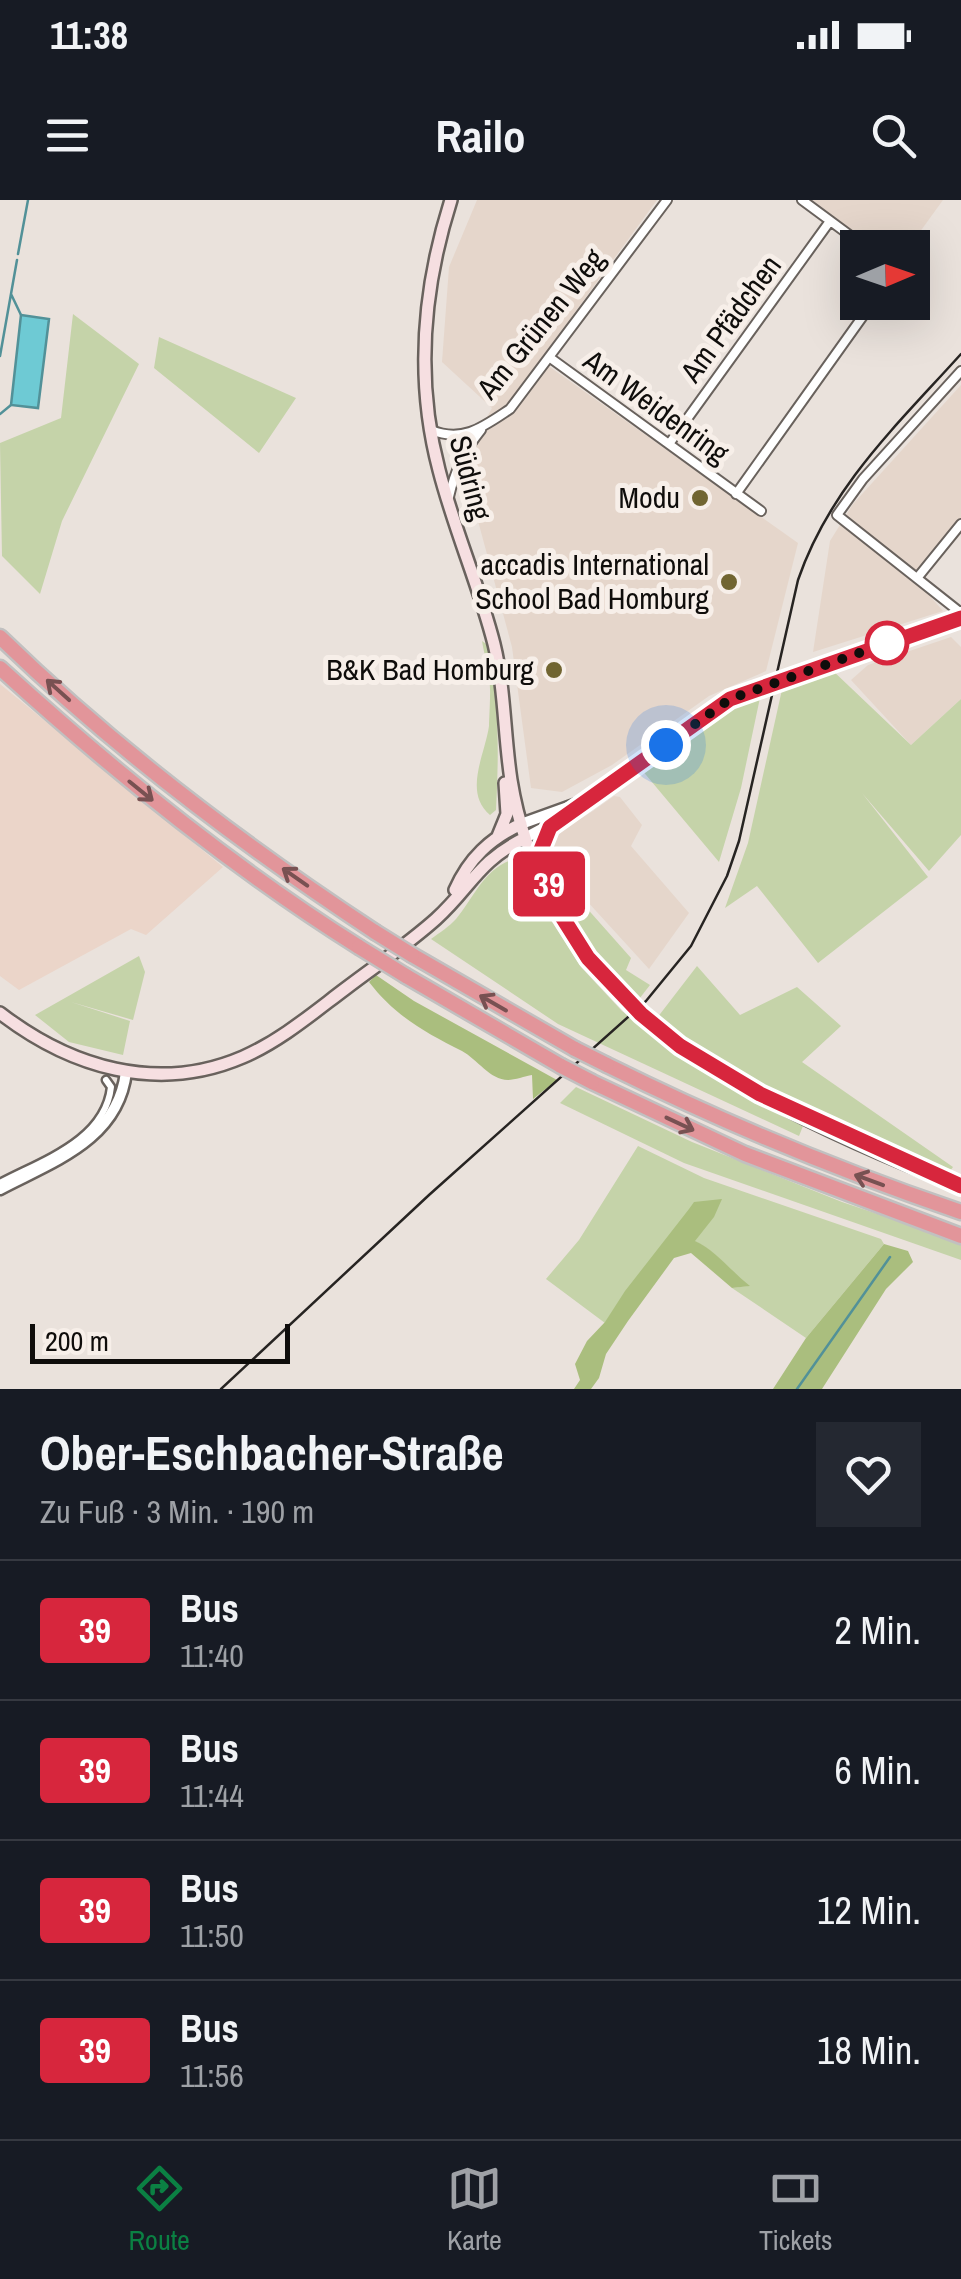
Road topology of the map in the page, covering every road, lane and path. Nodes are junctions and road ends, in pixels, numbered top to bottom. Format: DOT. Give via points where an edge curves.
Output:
graph roads {
  1 [pos="451,200"];
  2 [pos="668,200"];
  3 [pos="802,200"];
  4 [pos="830,221"];
  5 [pos="842,230"];
  6 [pos="860,320"];
  7 [pos="550,357"];
  8 [pos="961,371"];
  9 [pos="484,426"];
  10 [pos="430,430"];
  11 [pos="669,444"];
  12 [pos="736,494"];
  13 [pos="448,500"];
  14 [pos="761,511"];
  15 [pos="961,524"];
  16 [pos="918,577"];
  17 [pos="961,615"];
  18 [pos="0,637"];
  19 [pos="0,668"];
  20 [pos="505,729"];
  21 [pos="588,800"];
  22 [pos="550,827"];
  23 [pos="523,831"];
  24 [pos="498,836"];
  25 [pos="554,904"];
  26 [pos="446,908"];
  27 [pos="0,1013"];
  28 [pos="126,1072"];
  29 [pos="106,1080"];
  30 [pos="0,1186"];
  31 [pos="961,1186"];
  32 [pos="961,1212"];
  33 [pos="961,1236"];
  1 -- 10 [label="main road, Südring" via="425,311"];
  2 -- 7 [label="street, Am Grünen Weg"];
  3 -- 4 [label="street"];
  4 -- 5 [label="street"];
  4 -- 11 [label="street, Am Pfädchen"];
  6 -- 12 [label="street, Am Weidenring"];
  7 -- 9 [label="street, Am Grünen Weg" via="510,409"];
  7 -- 11 [label="street, Am Weidenring"];
  8 -- 16 [label="street" via="837,514"];
  9 -- 10 [label="street, Am Grünen Weg" via="448,437"];
  9 -- 13 [label="street, Am Grünen Weg" via="456,468"];
  10 -- 13 [label="main road, Südring"];
  11 -- 12 [label="street, Am Weidenring"];
  12 -- 14 [label="street, Am Weidenring"];
  13 -- 20 [label="main road, Südring" via="494,646"];
  15 -- 16 [label="street"];
  16 -- 17 [label="street"];
  17 -- 21 [label="street" via="730,699"];
  32 -- 18 [label="highway, one-way, bridge" via="784,1146 607,1064 412,955 201,809"];
  19 -- 33 [label="highway, one-way, bridge" via="184,825 406,976 592,1082 746,1154"];
  20 -- 23 [label="main road, Südring"];
  20 -- 24 [label="main road" via="507,814"];
  21 -- 22 [label="street"];
  21 -- 23 [label="street"];
  22 -- 23 [label="street"];
  22 -- 25 [label="street" via="540,852"];
  23 -- 24 [label="main road"];
  23 -- 25 [label="main road, Südring"];
  23 -- 26 [label="main road"];
  24 -- 26 [label="main road" via="464,871"];
  25 -- 31 [label="main road, Südring, bridge" via="588,958 661,1032 760,1094"];
  26 -- 28 [label="main road" via="317,1010 243,1057 186,1072"];
  27 -- 28 [label="main road" via="59,1052"];
  28 -- 30 [label="street" via="118,1102 98,1133"];
  29 -- 30 [label="street" via="108,1102 90,1130"];
}
